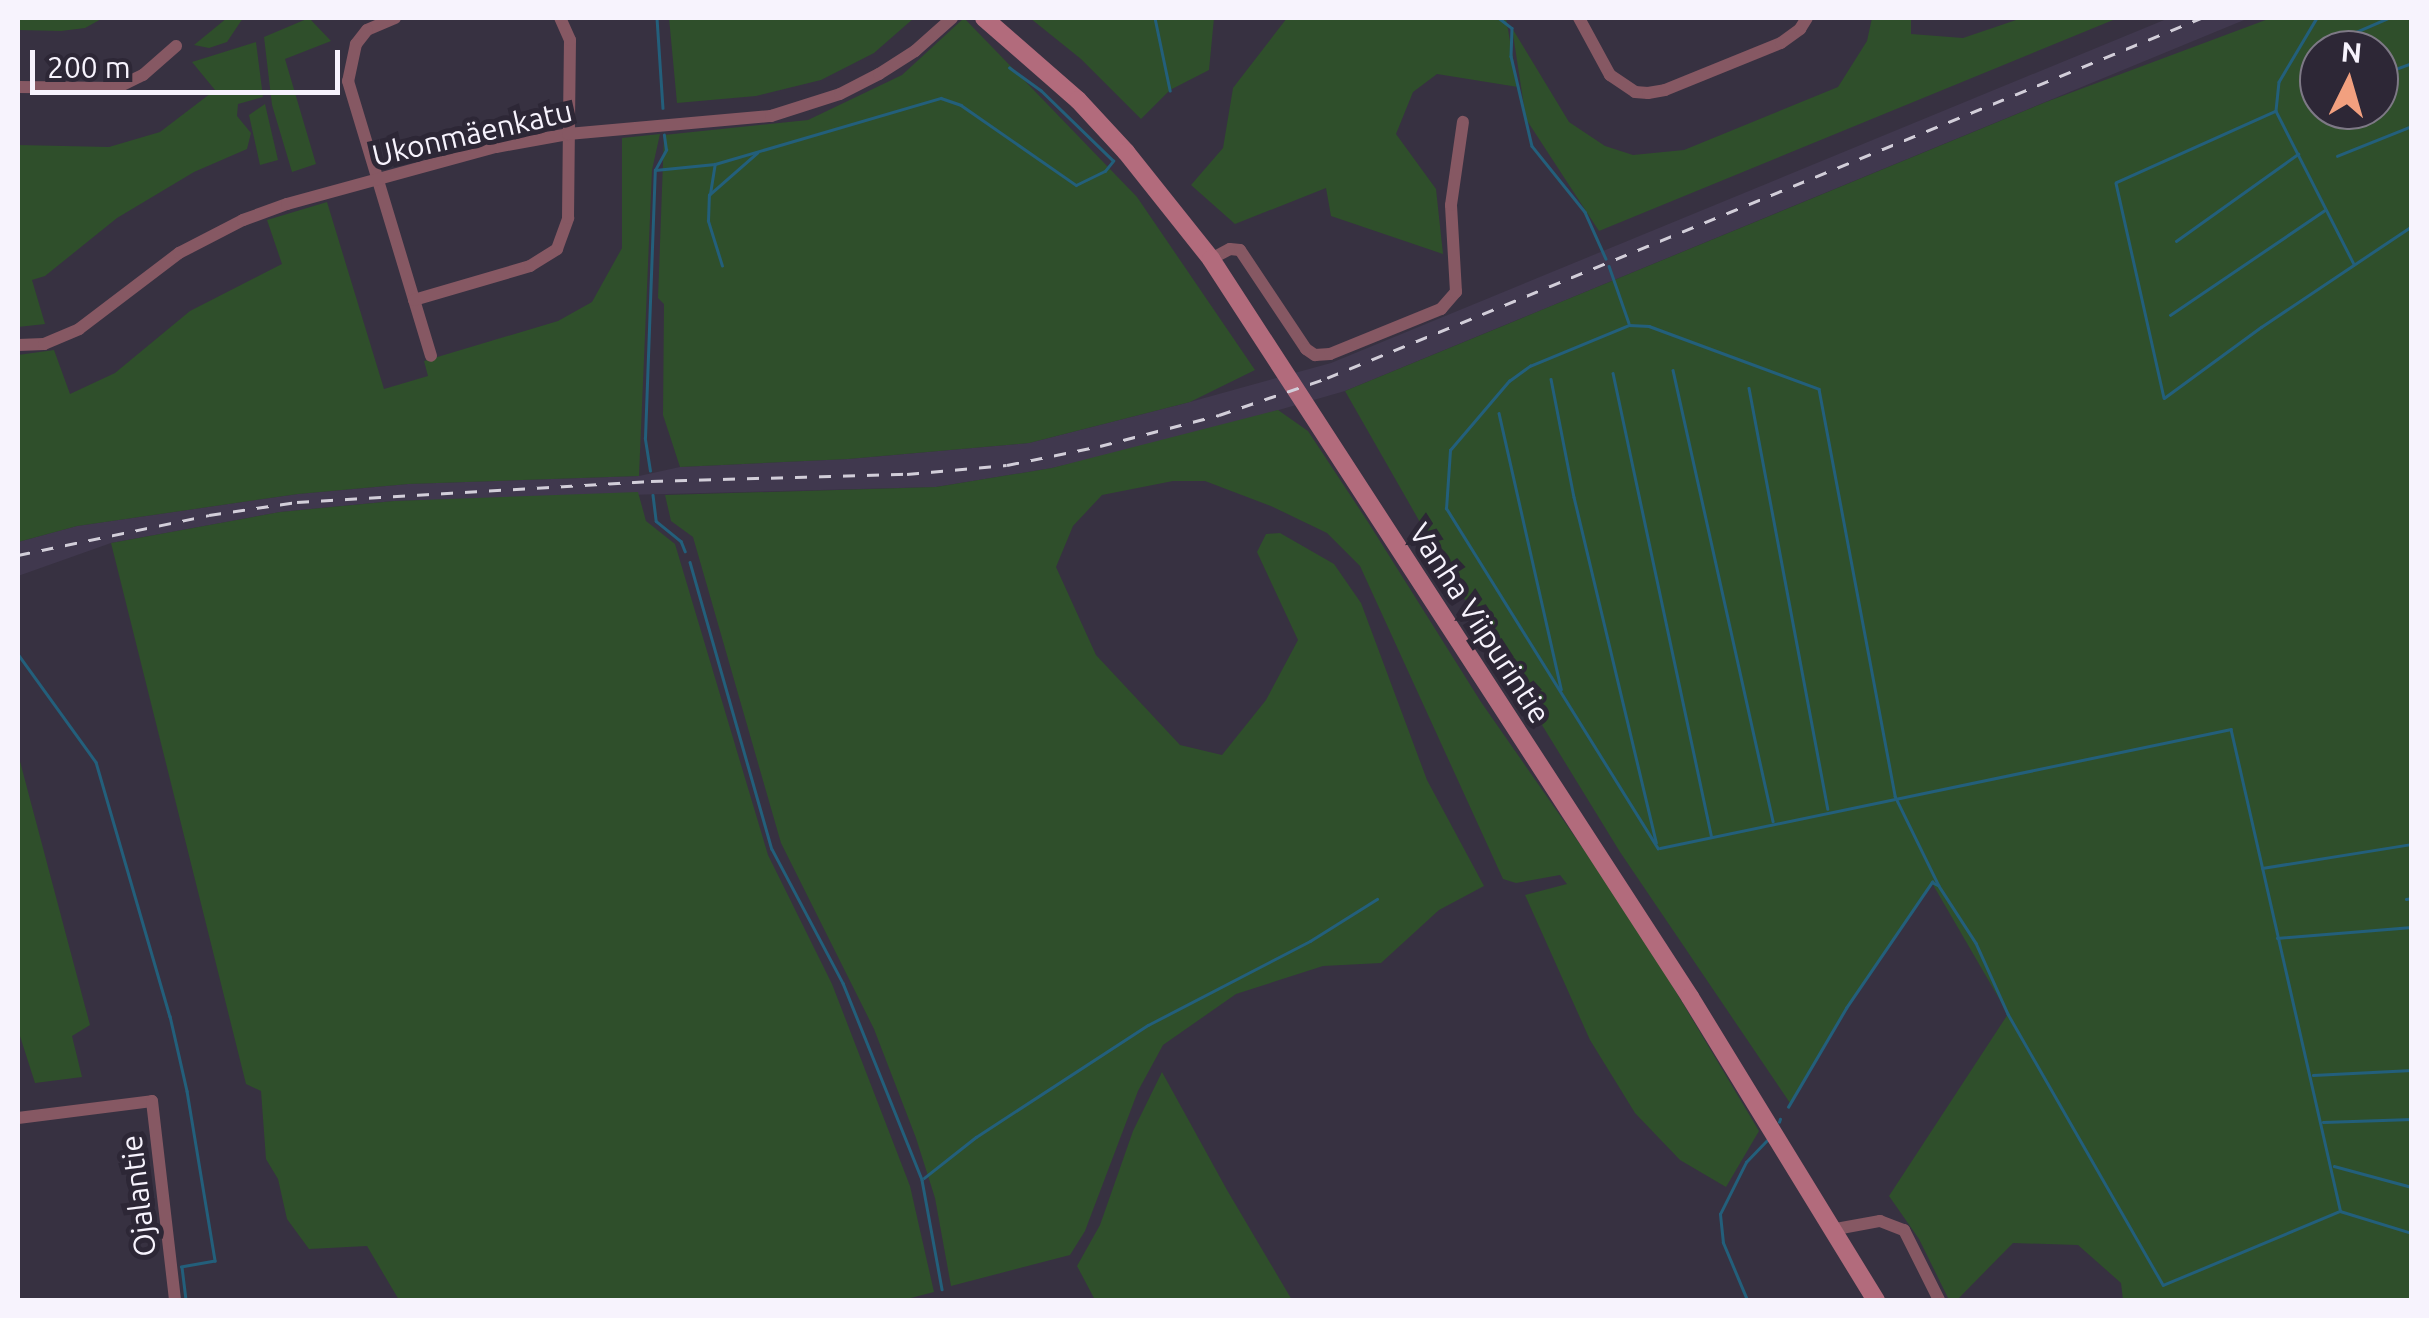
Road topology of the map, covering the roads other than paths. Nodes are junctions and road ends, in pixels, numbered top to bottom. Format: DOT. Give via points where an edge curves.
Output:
graph roads {
  1 [pos="394,18"];
  2 [pos="560,18"];
  3 [pos="952,18"];
  4 [pos="984,18"];
  5 [pos="1579,18"];
  6 [pos="1807,18"];
  7 [pos="176,46"];
  8 [pos="18,88"];
  9 [pos="1463,122"];
  10 [pos="568,134"];
  11 [pos="377,179"];
  12 [pos="1211,259"];
  13 [pos="414,300"];
  14 [pos="18,345"];
  15 [pos="431,356"];
  16 [pos="18,1118"];
  17 [pos="1836,1229"];
  18 [pos="175,1300"];
  19 [pos="1876,1300"];
  20 [pos="1939,1300"];
  1 -- 11 [label="street" via="367,30 349,60 348,81"];
  2 -- 10 [label="street" via="570,40"];
  3 -- 10 [label="street, Ukonmäenkatu" via="879,74 806,106 721,124"];
  4 -- 12 [label="street, Vanha Viipurintie" via="1078,100"];
  5 -- 6 [label="street" via="1610,76 1648,93 1781,43"];
  7 -- 8 [label="street" via="116,88"];
  9 -- 12 [label="street" via="1450,205 1456,292 1442,309 1330,354 1315,354 1240,250"];
  10 -- 11 [label="street, Ukonmäenkatu"];
  10 -- 13 [label="street" via="568,218 556,250 530,266"];
  11 -- 13 [label="street"];
  11 -- 14 [label="street, Ukonmäenkatu" via="243,220 178,253 80,329 44,344"];
  12 -- 17 [label="street, Vanha Viipurintie"];
  13 -- 15 [label="street"];
  16 -- 18 [label="street, Ojalantie" via="152,1102"];
  17 -- 19 [label="street, Vanha Viipurintie"];
  17 -- 20 [label="street" via="1880,1221 1904,1230"];
}
